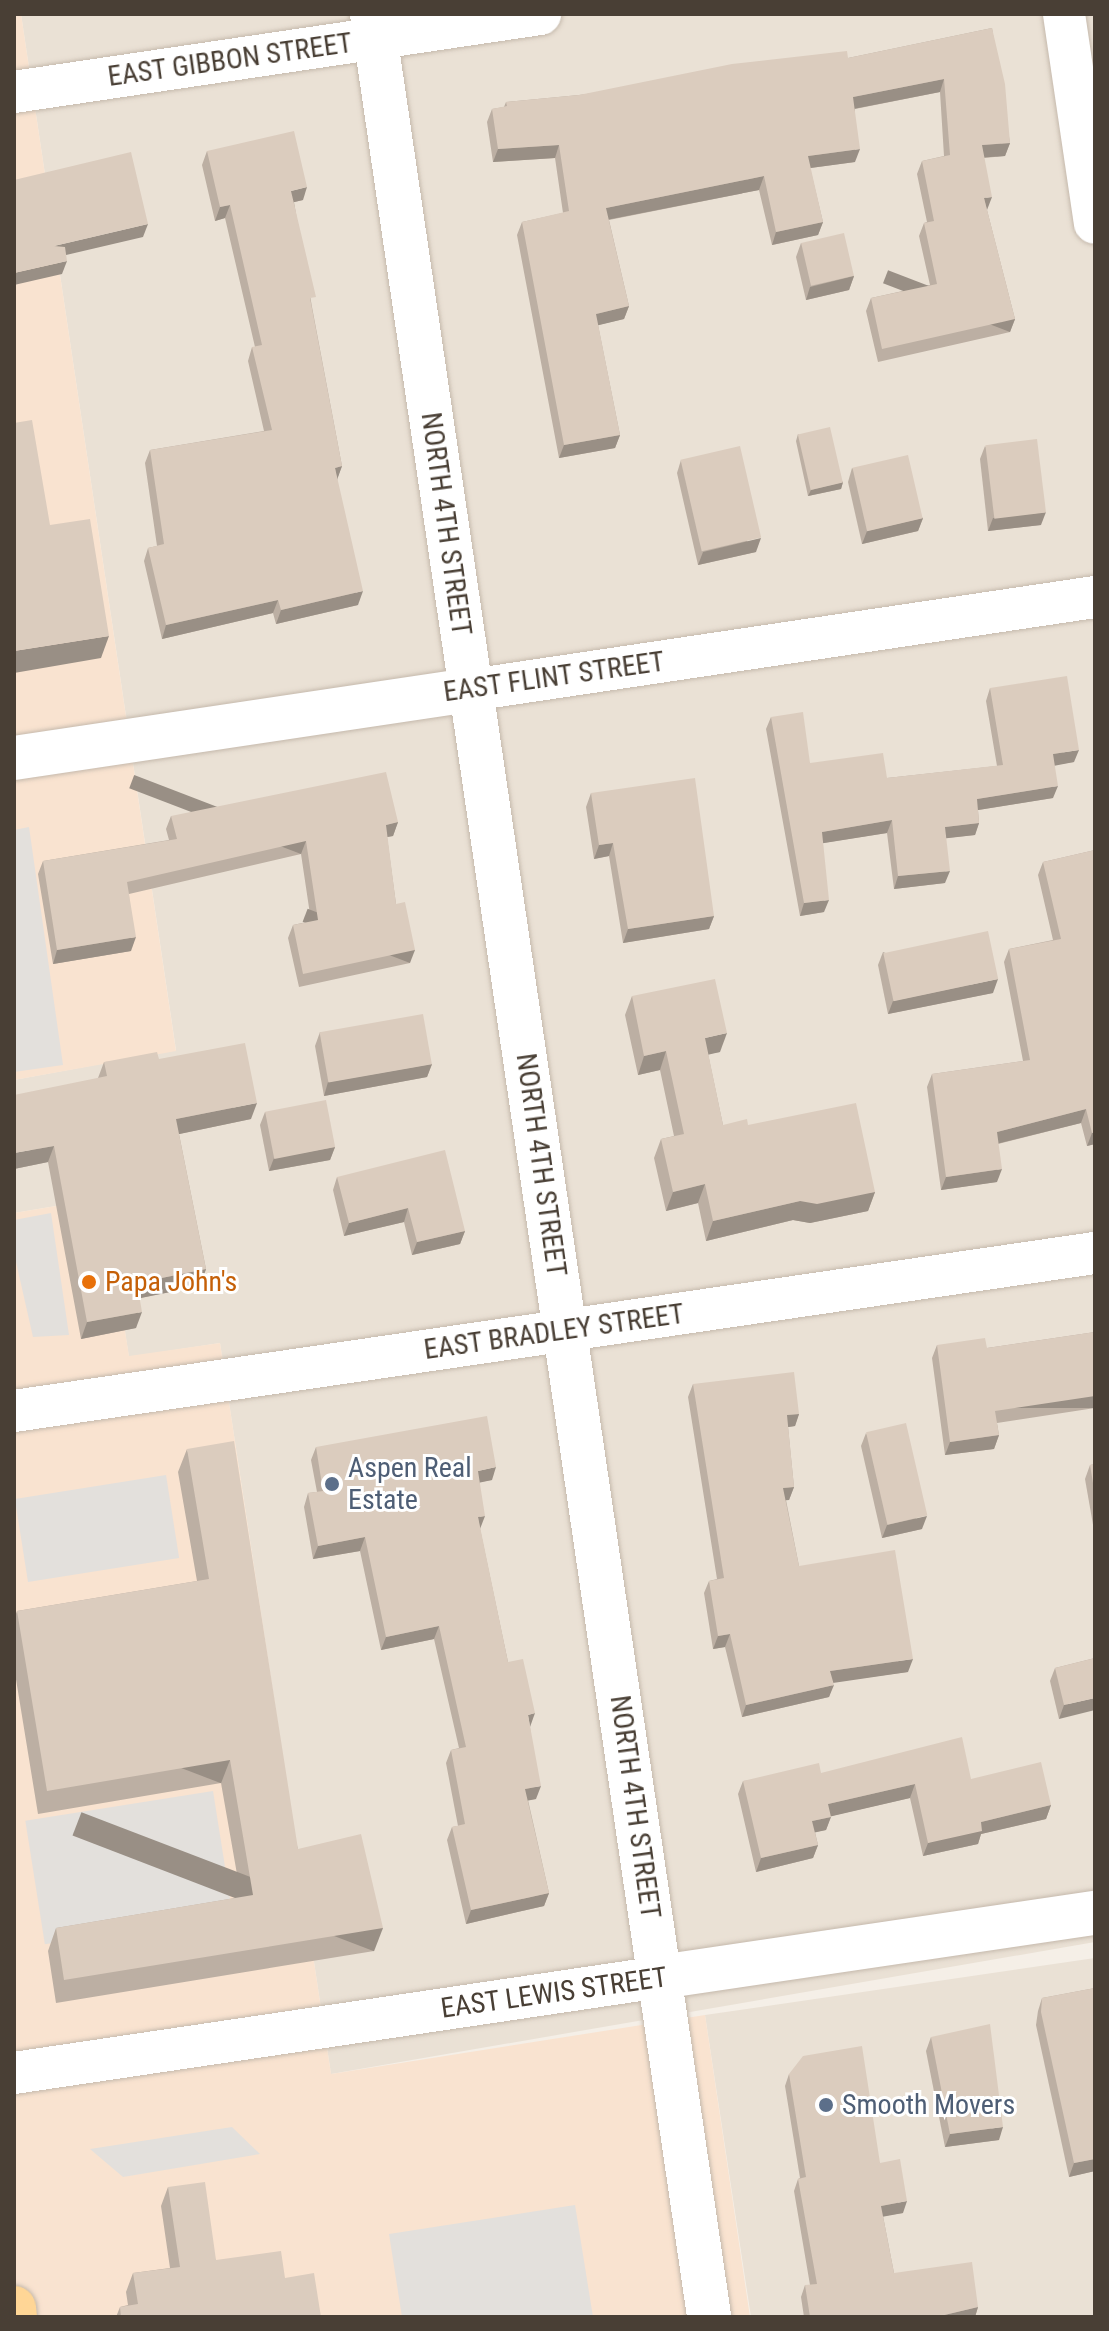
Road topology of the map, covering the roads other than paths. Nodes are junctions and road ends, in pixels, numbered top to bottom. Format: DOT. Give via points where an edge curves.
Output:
graph roads {
  1 [pos="540,14"];
  2 [pos="1064,14"];
  3 [pos="374,26"];
  4 [pos="14,92"];
  5 [pos="1095,223"];
  6 [pos="1095,597"];
  7 [pos="471,690"];
  8 [pos="14,758"];
  9 [pos="1095,1253"];
  10 [pos="565,1330"];
  11 [pos="14,1411"];
  12 [pos="1095,1913"];
  13 [pos="660,1977"];
  14 [pos="14,2073"];
  15 [pos="14,2308"];
  16 [pos="15,2317"];
  17 [pos="709,2317"];
  1 -- 3 [label="street, EAST GIBBON STREET"];
  2 -- 5 [label="street"];
  3 -- 4 [label="street, EAST GIBBON STREET"];
  3 -- 7 [label="street, NORTH 4TH STREET"];
  6 -- 7 [label="street, EAST FLINT STREET"];
  7 -- 8 [label="street, EAST FLINT STREET"];
  7 -- 10 [label="street, NORTH 4TH STREET"];
  9 -- 10 [label="street, EAST BRADLEY STREET"];
  10 -- 11 [label="street, EAST BRADLEY STREET"];
  10 -- 13 [label="street, NORTH 4TH STREET"];
  12 -- 13 [label="street, EAST LEWIS STREET"];
  13 -- 14 [label="street, EAST LEWIS STREET"];
  13 -- 17 [label="street, NORTH 4TH STREET"];
  15 -- 16 [label="main road"];
}
